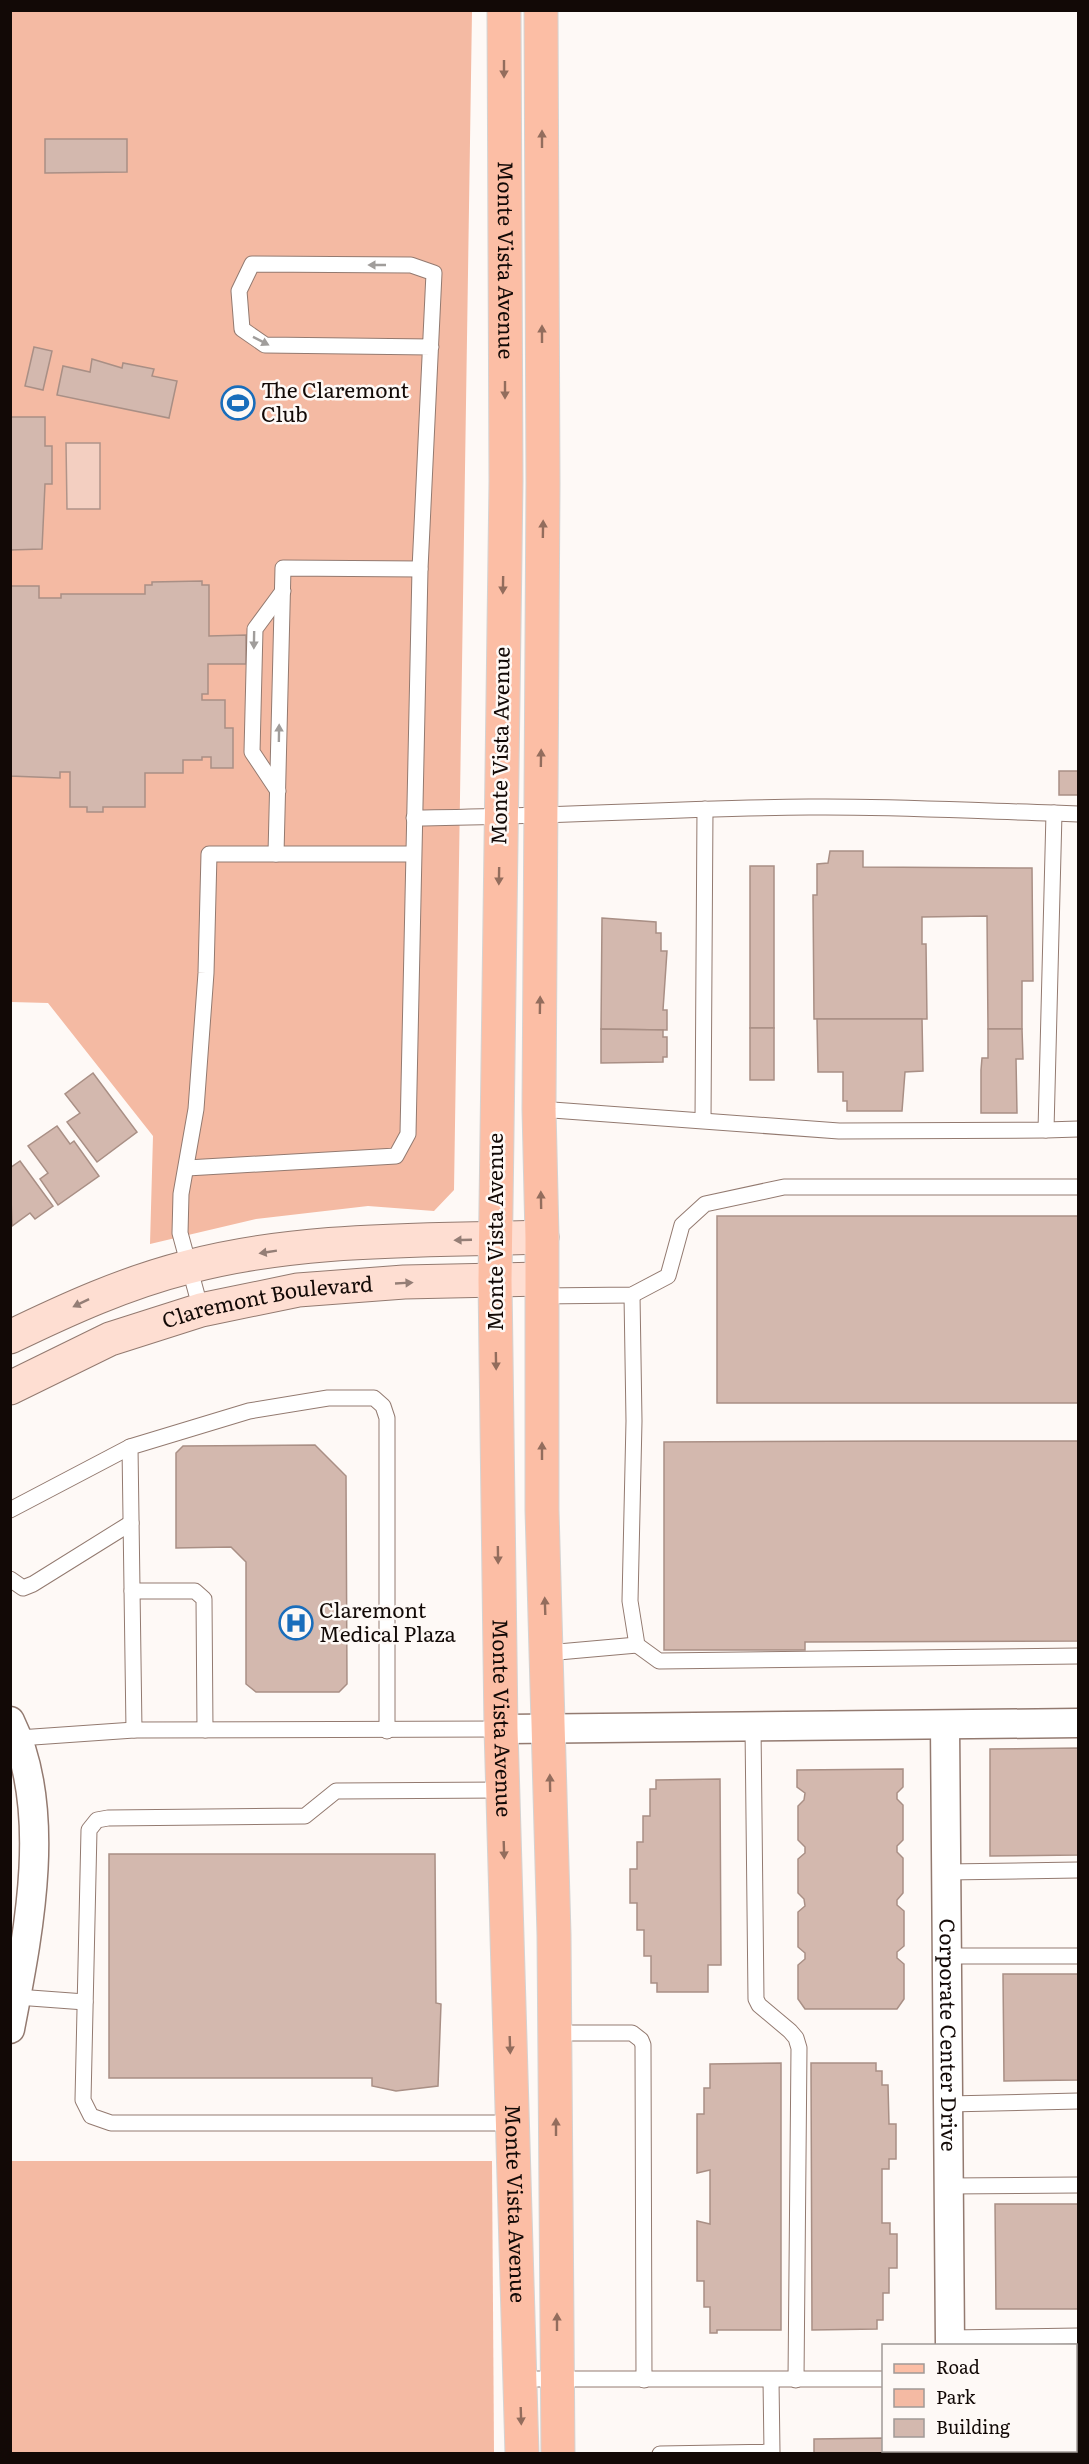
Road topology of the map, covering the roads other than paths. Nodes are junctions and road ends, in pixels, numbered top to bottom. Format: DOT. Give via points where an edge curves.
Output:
graph roads {
  1 [pos="504,10"];
  2 [pos="541,10"];
  3 [pos="431,347"];
  4 [pos="420,569"];
  5 [pos="283,591"];
  6 [pos="254,684"];
  7 [pos="280,684"];
  8 [pos="278,791"];
  9 [pos="705,808"];
  10 [pos="1054,813"];
  11 [pos="1078,814"];
  12 [pos="500,817"];
  13 [pos="540,817"];
  14 [pos="414,818"];
  15 [pos="276,854"];
  16 [pos="413,854"];
  17 [pos="539,1109"];
  18 [pos="703,1120"];
  19 [pos="1078,1129"];
  20 [pos="1046,1130"];
  21 [pos="187,1168"];
  22 [pos="1078,1187"];
  23 [pos="542,1237"];
  24 [pos="496,1239"];
  25 [pos="189,1266"];
  26 [pos="495,1280"];
  27 [pos="541,1288"];
  28 [pos="632,1295"];
  29 [pos="201,1310"];
  30 [pos="10,1337"];
  31 [pos="10,1388"];
  32 [pos="130,1447"];
  33 [pos="10,1510"];
  34 [pos="131,1523"];
  35 [pos="10,1579"];
  36 [pos="132,1591"];
  37 [pos="637,1645"];
  38 [pos="547,1653"];
  39 [pos="1078,1656"];
  40 [pos="1078,1723"];
  41 [pos="945,1725"];
  42 [pos="753,1726"];
  43 [pos="549,1727"];
  44 [pos="501,1729"];
  45 [pos="15,1730"];
  46 [pos="134,1730"];
  47 [pos="205,1730"];
  48 [pos="387,1731"];
  49 [pos="502,1790"];
  50 [pos="1078,1870"];
  51 [pos="946,1872"];
  52 [pos="947,1956"];
  53 [pos="1078,1956"];
  54 [pos="17,1997"];
  55 [pos="85,2002"];
  56 [pos="10,2029"];
  57 [pos="555,2033"];
  58 [pos="1078,2102"];
  59 [pos="948,2104"];
  60 [pos="512,2123"];
  61 [pos="1078,2185"];
  62 [pos="949,2186"];
  63 [pos="1078,2336"];
  64 [pos="950,2342"];
  65 [pos="520,2379"];
  66 [pos="882,2379"];
  67 [pos="558,2380"];
  68 [pos="644,2380"];
  69 [pos="771,2380"];
  70 [pos="796,2380"];
  71 [pos="772,2453"];
  72 [pos="522,2454"];
  73 [pos="558,2454"];
  74 [pos="660,2454"];
  1 -- 12 [label="main road, Monte Vista Avenue, one-way" via="506,481"];
  13 -- 2 [label="main road, Monte Vista Avenue, one-way"];
  3 -- 3 [label="lane, one-way" via="434,273 411,265 252,264 238,291 242,329 265,345"];
  3 -- 4 [label="lane"];
  4 -- 5 [label="lane" via="283,568"];
  4 -- 14 [label="lane"];
  5 -- 6 [label="lane, one-way" via="255,629"];
  5 -- 7 [label="lane"];
  6 -- 7 [label="lane"];
  6 -- 8 [label="lane" via="252,752"];
  8 -- 7 [label="lane, one-way"];
  8 -- 15 [label="lane"];
  9 -- 10 [label="lane"];
  9 -- 13 [label="lane"];
  9 -- 18 [label="lane"];
  10 -- 11 [label="lane"];
  10 -- 20 [label="lane"];
  12 -- 13 [label="lane"];
  12 -- 14 [label="lane"];
  12 -- 24 [label="main road, Monte Vista Avenue, one-way"];
  17 -- 13 [label="main road, Monte Vista Avenue, one-way"];
  14 -- 16 [label="lane"];
  15 -- 16 [label="lane"];
  15 -- 21 [label="lane" via="209,854 206,973 196,1109"];
  16 -- 21 [label="lane" via="408,1134 396,1156"];
  17 -- 18 [label="lane"];
  23 -- 17 [label="main road, Monte Vista Avenue, one-way"];
  18 -- 20 [label="lane" via="838,1131"];
  19 -- 20 [label="lane"];
  21 -- 25 [label="lane" via="181,1194 180,1233"];
  22 -- 28 [label="lane" via="784,1187 705,1204 682,1225 668,1276"];
  23 -- 24 [label="main road, Claremont Boulevard"];
  23 -- 27 [label="main road, Monte Vista Avenue"];
  24 -- 25 [label="main road, Claremont Boulevard, one-way" via="274,1251"];
  24 -- 26 [label="main road, Monte Vista Avenue"];
  25 -- 29 [label="lane"];
  25 -- 30 [label="main road, Claremont Boulevard, one-way" via="96,1296"];
  26 -- 27 [label="main road, Claremont Boulevard"];
  29 -- 26 [label="main road, Claremont Boulevard, one-way" via="298,1290"];
  26 -- 44 [label="main road, Monte Vista Avenue, one-way"];
  27 -- 28 [label="lane"];
  38 -- 27 [label="main road, Monte Vista Avenue, one-way"];
  28 -- 37 [label="lane" via="630,1601"];
  29 -- 31 [label="main road, Claremont Boulevard" via="110,1339"];
  32 -- 33 [label="lane"];
  32 -- 34 [label="lane"];
  32 -- 48 [label="lane" via="249,1411 328,1398 374,1398 383,1406 388,1434"];
  34 -- 35 [label="lane" via="33,1584 23,1588"];
  34 -- 36 [label="lane"];
  36 -- 46 [label="lane"];
  36 -- 47 [label="lane" via="195,1591 204,1599"];
  37 -- 38 [label="lane"];
  37 -- 39 [label="lane" via="659,1661"];
  38 -- 43 [label="main road, Monte Vista Avenue"];
  40 -- 41 [label="street"];
  41 -- 42 [label="street"];
  41 -- 51 [label="street, Corporate Center Drive"];
  42 -- 43 [label="street"];
  42 -- 70 [label="lane" via="756,1999 796,2038 799,2048"];
  43 -- 44 [label="street"];
  57 -- 43 [label="main road, Monte Vista Avenue, one-way"];
  44 -- 48 [label="lane"];
  44 -- 49 [label="main road, Monte Vista Avenue"];
  45 -- 46 [label="lane"];
  45 -- 54 [label="street" via="36,1824 30,1910"];
  46 -- 47 [label="lane"];
  47 -- 48 [label="lane"];
  49 -- 55 [label="lane" via="336,1791 305,1816 97,1820 89,1830"];
  49 -- 60 [label="main road, Monte Vista Avenue, one-way"];
  50 -- 51 [label="lane"];
  51 -- 52 [label="street, Corporate Center Drive"];
  52 -- 53 [label="lane"];
  52 -- 59 [label="street, Corporate Center Drive"];
  54 -- 55 [label="lane"];
  54 -- 56 [label="street"];
  55 -- 60 [label="lane" via="83,2100 91,2116 111,2122"];
  67 -- 57 [label="main road, Monte Vista Avenue, one-way"];
  57 -- 68 [label="lane" via="632,2033 643,2045"];
  58 -- 59 [label="lane"];
  59 -- 62 [label="street, Corporate Center Drive"];
  60 -- 65 [label="main road, Monte Vista Avenue"];
  61 -- 62 [label="lane"];
  62 -- 64 [label="street, Corporate Center Drive"];
  63 -- 64 [label="lane"];
  65 -- 67 [label="lane"];
  65 -- 72 [label="main road, Monte Vista Avenue, one-way"];
  66 -- 70 [label="lane"];
  67 -- 68 [label="lane"];
  67 -- 73 [label="main road, Monte Vista Avenue"];
  68 -- 69 [label="lane"];
  69 -- 70 [label="lane"];
  69 -- 71 [label="lane"];
  71 -- 74 [label="lane"];
}
